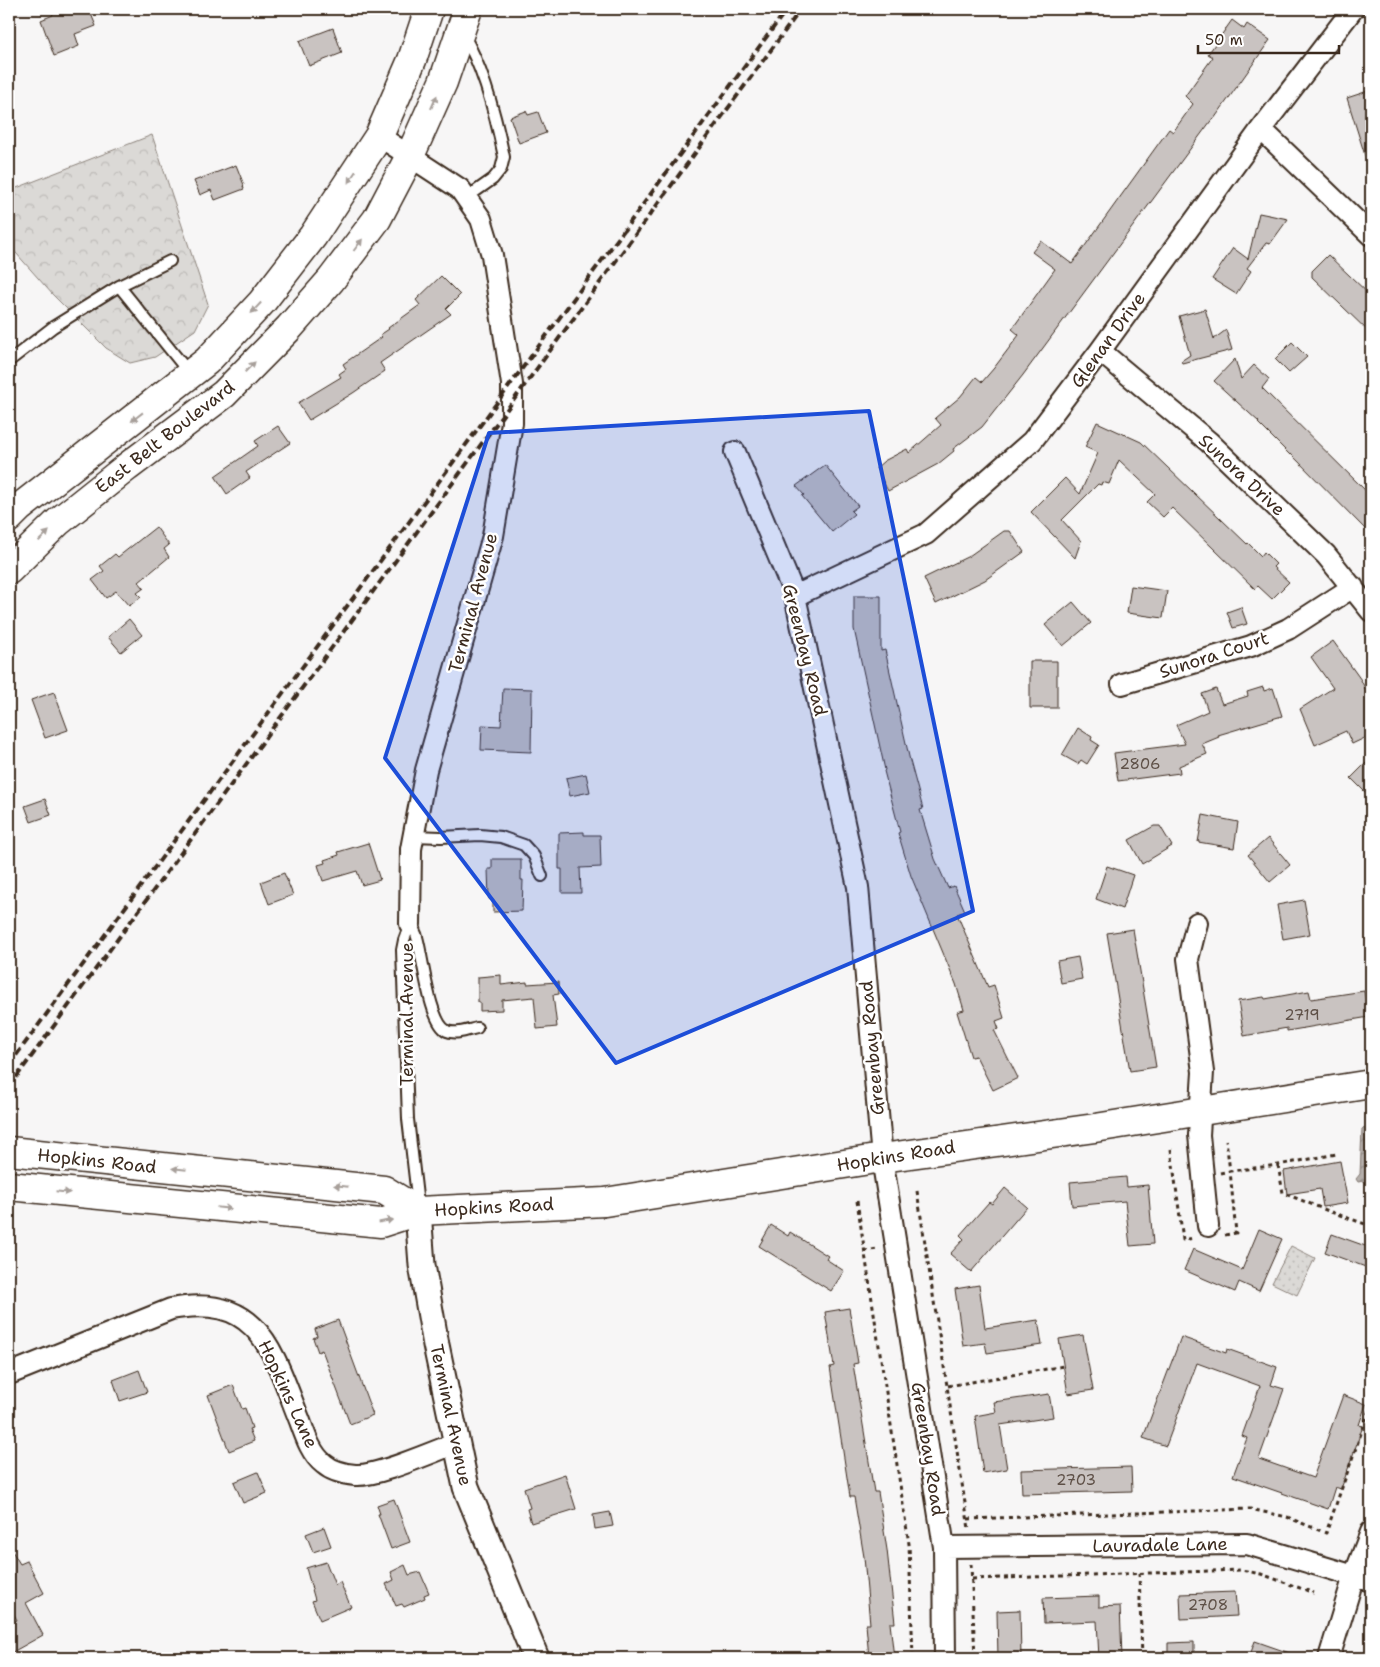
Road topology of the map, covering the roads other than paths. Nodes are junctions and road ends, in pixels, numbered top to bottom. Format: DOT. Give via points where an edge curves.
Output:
graph roads {
  1 [pos="429,9"];
  2 [pos="1352,9"];
  3 [pos="464,19"];
  4 [pos="1261,129"];
  5 [pos="379,136"];
  6 [pos="410,156"];
  7 [pos="466,198"];
  8 [pos="1371,235"];
  9 [pos="170,261"];
  10 [pos="119,286"];
  11 [pos="1100,351"];
  12 [pos="9,361"];
  13 [pos="190,375"];
  14 [pos="735,452"];
  15 [pos="9,518"];
  16 [pos="9,570"];
  17 [pos="1353,587"];
  18 [pos="795,596"];
  19 [pos="1371,611"];
  20 [pos="1122,684"];
  21 [pos="414,836"];
  22 [pos="542,876"];
  23 [pos="1197,922"];
  24 [pos="410,924"];
  25 [pos="477,1028"];
  26 [pos="1371,1084"];
  27 [pos="1201,1110"];
  28 [pos="21,1153"];
  29 [pos="882,1158"];
  30 [pos="11,1186"];
  31 [pos="418,1211"];
  32 [pos="1209,1233"];
  33 [pos="9,1374"];
  34 [pos="457,1443"];
  35 [pos="1371,1532"];
  36 [pos="944,1548"];
  37 [pos="1363,1579"];
  38 [pos="536,1658"];
  39 [pos="945,1658"];
  40 [pos="1329,1658"];
  1 -- 5 [label="main road, East Belt Boulevard" via="412,60"];
  2 -- 4 [label="street, Glenan Drive"];
  6 -- 3 [label="main road, East Belt Boulevard, one-way" via="443,82"];
  3 -- 7 [label="lane" via="504,157 501,170 493,179"];
  4 -- 8 [label="street"];
  4 -- 11 [label="street, Glenan Drive"];
  5 -- 6 [label="street, Terminal Avenue"];
  5 -- 13 [label="main road, East Belt Boulevard, one-way" via="313,236 268,294 207,361"];
  6 -- 7 [label="street, Terminal Avenue" via="460,189"];
  16 -- 6 [label="main road, East Belt Boulevard, one-way" via="58,522 224,394 289,328 331,280 377,219"];
  7 -- 21 [label="street, Terminal Avenue" via="481,219 492,255 512,384 512,423 493,536 426,770"];
  9 -- 10 [label="lane"];
  10 -- 12 [label="lane" via="53,327"];
  10 -- 13 [label="lane"];
  11 -- 17 [label="street, Sunora Drive" via="1209,442 1326,555"];
  11 -- 18 [label="street, Glenan Drive" via="1032,441 926,534"];
  13 -- 15 [label="main road, East Belt Boulevard, one-way"];
  14 -- 18 [label="street, Greenbay Road"];
  17 -- 19 [label="street, Sunora Drive"];
  17 -- 20 [label="street, Sunora Court" via="1288,629 1251,646"];
  18 -- 29 [label="street, Greenbay Road" via="858,886"];
  21 -- 22 [label="lane" via="480,835 524,844 534,856"];
  21 -- 24 [label="street, Terminal Avenue"];
  23 -- 27 [label="street" via="1188,959 1203,1072"];
  24 -- 25 [label="lane" via="417,936 439,1024 448,1032"];
  24 -- 31 [label="lane, Terminal Avenue" via="402,950 408,1118"];
  26 -- 27 [label="main road, Hopkins Road"];
  27 -- 29 [label="main road, Hopkins Road"];
  27 -- 32 [label="street" via="1199,1144"];
  31 -- 28 [label="main road, Hopkins Road, one-way" via="384,1190"];
  29 -- 31 [label="main road, Hopkins Road" via="605,1202"];
  29 -- 36 [label="street, Greenbay Road"];
  30 -- 31 [label="main road, Hopkins Road, one-way" via="381,1223"];
  31 -- 34 [label="street, Terminal Avenue" via="422,1265"];
  33 -- 34 [label="street, Hopkins Lane" via="171,1309 206,1305 243,1317 259,1332 273,1355 308,1443 323,1464 340,1473 358,1476 375,1473"];
  34 -- 38 [label="street, Terminal Avenue" via="466,1487"];
  35 -- 37 [label="street"];
  36 -- 37 [label="street, Lauradale Lane" via="1246,1544"];
  36 -- 39 [label="street, Greenbay Road"];
  37 -- 40 [label="street"];
}
